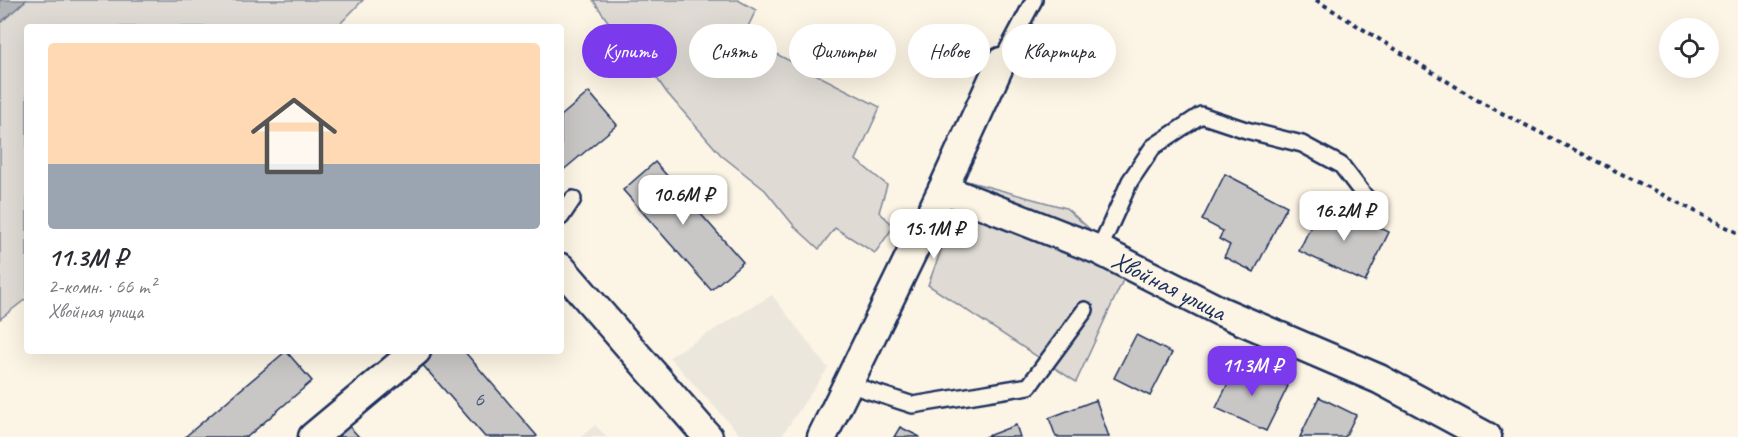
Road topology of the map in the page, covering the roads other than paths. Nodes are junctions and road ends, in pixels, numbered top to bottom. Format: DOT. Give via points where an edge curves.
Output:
graph roads {
  1 [pos="1034,0"];
  2 [pos="1001,63"];
  3 [pos="943,189"];
  4 [pos="1367,198"];
  5 [pos="573,199"];
  6 [pos="564,212"];
  7 [pos="1098,250"];
  8 [pos="564,271"];
  9 [pos="1085,310"];
  10 [pos="412,354"];
  11 [pos="848,384"];
  12 [pos="313,437"];
  13 [pos="708,437"];
  14 [pos="822,437"];
  15 [pos="1487,437"];
  1 -- 2 [label="lane"];
  2 -- 3 [label="street"];
  3 -- 7 [label="street, Хвойная улица"];
  3 -- 11 [label="street"];
  4 -- 7 [label="lane" via="1341,165 1302,144 1201,116 1153,147 1130,181"];
  5 -- 6 [label="lane"];
  7 -- 15 [label="street, Хвойная улица" via="1220,311 1379,379"];
  8 -- 13 [label="street"];
  9 -- 11 [label="lane" via="1029,386 914,405"];
  10 -- 12 [label="street"];
  11 -- 14 [label="street"];
}
